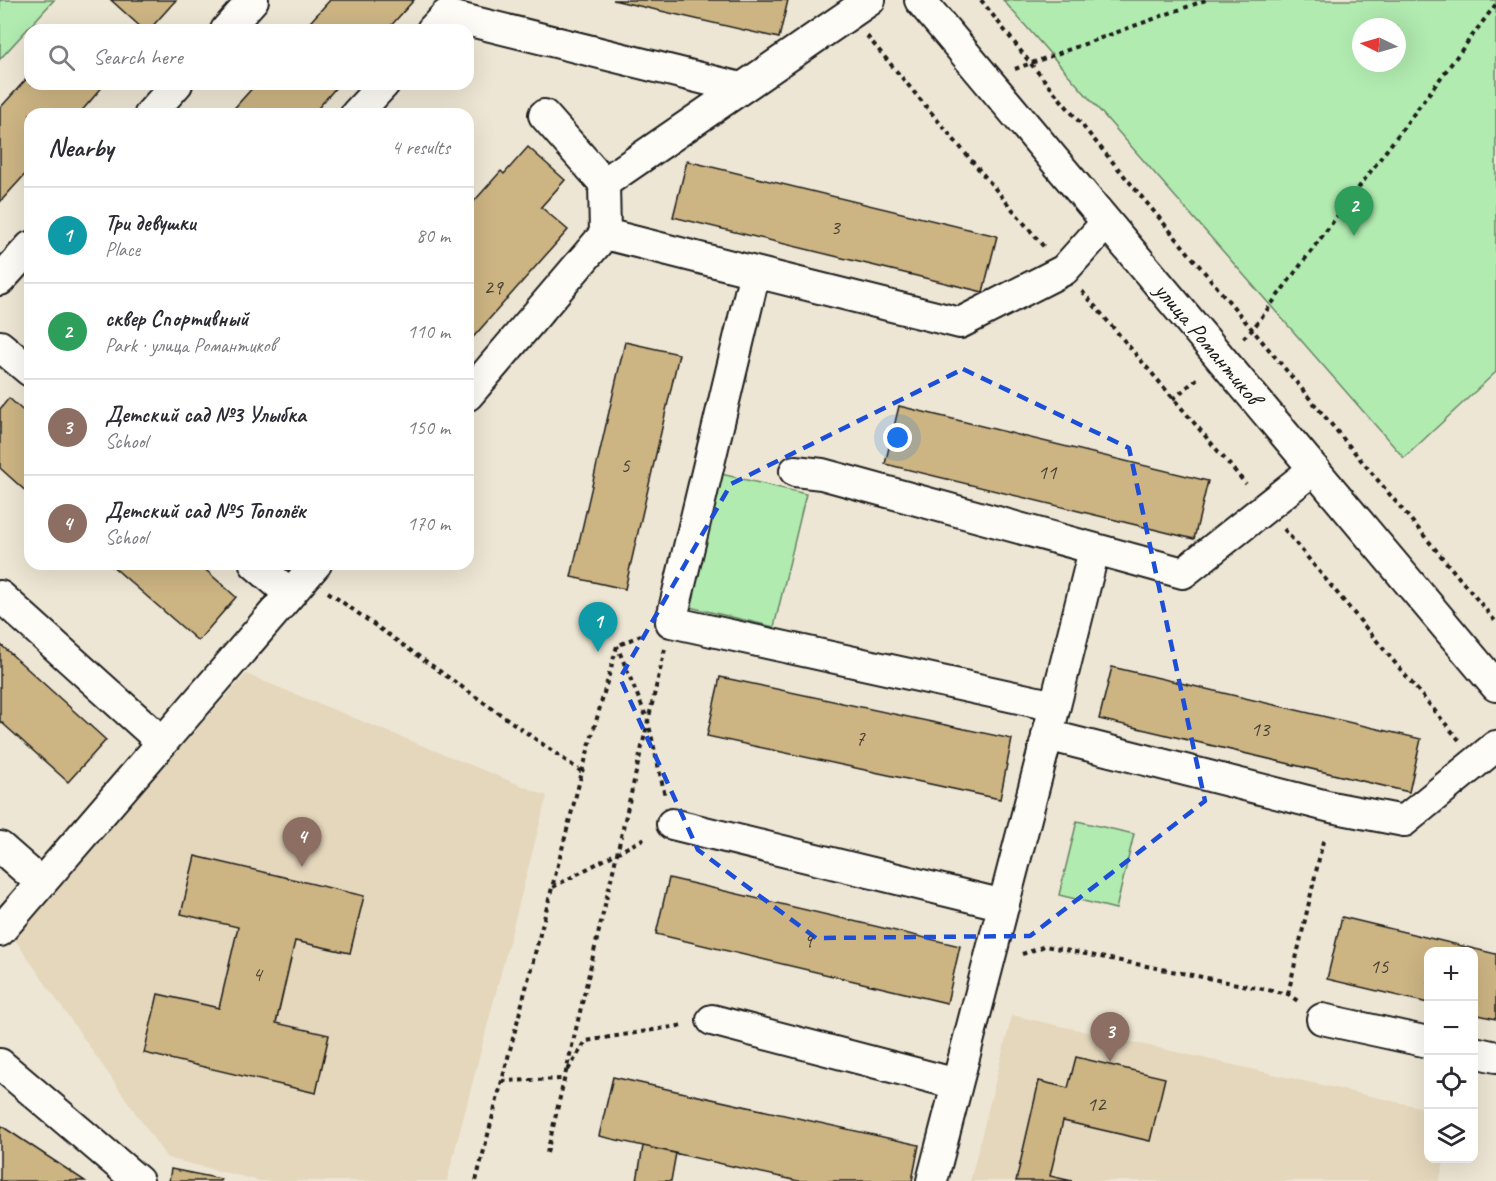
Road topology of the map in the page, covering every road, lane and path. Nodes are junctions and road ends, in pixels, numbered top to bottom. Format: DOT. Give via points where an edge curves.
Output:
graph roads {
  1 [pos="253,0"];
  2 [pos="920,0"];
  3 [pos="981,0"];
  4 [pos="1206,0"];
  5 [pos="1496,4"];
  6 [pos="859,7"];
  7 [pos="231,24"];
  8 [pos="438,24"];
  9 [pos="1031,64"];
  10 [pos="986,79"];
  11 [pos="741,88"];
  12 [pos="172,90"];
  13 [pos="378,90"];
  14 [pos="155,108"];
  15 [pos="362,108"];
  16 [pos="544,115"];
  17 [pos="604,183"];
  18 [pos="1106,223"];
  19 [pos="605,234"];
  20 [pos="24,254"];
  21 [pos="1064,270"];
  22 [pos="755,272"];
  23 [pos="0,280"];
  24 [pos="1252,330"];
  25 [pos="0,346"];
  26 [pos="1221,358"];
  27 [pos="24,366"];
  28 [pos="474,388"];
  29 [pos="1173,399"];
  30 [pos="1314,469"];
  31 [pos="795,471"];
  32 [pos="1266,507"];
  33 [pos="1094,550"];
  34 [pos="276,570"];
  35 [pos="304,578"];
  36 [pos="0,596"];
  37 [pos="671,622"];
  38 [pos="1496,622"];
  39 [pos="617,646"];
  40 [pos="1496,686"];
  41 [pos="1054,705"];
  42 [pos="648,721"];
  43 [pos="1047,735"];
  44 [pos="162,742"];
  45 [pos="1486,754"];
  46 [pos="582,772"];
  47 [pos="1331,807"];
  48 [pos="672,824"];
  49 [pos="0,847"];
  50 [pos="617,852"];
  51 [pos="41,883"];
  52 [pos="553,887"];
  53 [pos="1004,904"];
  54 [pos="0,931"];
  55 [pos="988,964"];
  56 [pos="1288,994"];
  57 [pos="1322,1019"];
  58 [pos="712,1020"];
  59 [pos="1424,1041"];
  60 [pos="1478,1053"];
  61 [pos="1496,1057"];
  62 [pos="0,1064"];
  63 [pos="565,1076"];
  64 [pos="502,1081"];
  65 [pos="957,1084"];
  66 [pos="547,1153"];
  67 [pos="138,1181"];
  68 [pos="476,1181"];
  69 [pos="932,1181"];
  1 -- 7 [label="street"];
  2 -- 10 [label="street, улица Романтиков"];
  3 -- 9 [label="path"];
  4 -- 9 [label="path"];
  5 -- 24 [label="path"];
  6 -- 11 [label="street"];
  6 -- 21 [label="path"];
  8 -- 11 [label="street" via="446,15"];
  9 -- 10 [label="path"];
  9 -- 24 [label="path"];
  10 -- 18 [label="street, улица Романтиков"];
  11 -- 17 [label="street"];
  12 -- 14 [label="street"];
  13 -- 15 [label="street"];
  16 -- 17 [label="street"];
  17 -- 19 [label="street"];
  18 -- 21 [label="street"];
  18 -- 26 [label="street, улица Романтиков"];
  19 -- 22 [label="street"];
  19 -- 28 [label="street"];
  20 -- 23 [label="street"];
  21 -- 22 [label="street" via="960,323"];
  21 -- 29 [label="path"];
  22 -- 37 [label="street"];
  24 -- 26 [label="path"];
  24 -- 38 [label="path"];
  25 -- 27 [label="street"];
  26 -- 29 [label="path"];
  26 -- 30 [label="street, улица Романтиков"];
  29 -- 32 [label="path"];
  30 -- 32 [label="street"];
  30 -- 40 [label="street, улица Романтиков"];
  31 -- 33 [label="street" via="822,474"];
  32 -- 33 [label="street" via="1183,573"];
  32 -- 45 [label="path"];
  33 -- 41 [label="street"];
  34 -- 35 [label="street"];
  35 -- 44 [label="street"];
  35 -- 46 [label="path"];
  36 -- 44 [label="street"];
  37 -- 39 [label="path"];
  37 -- 41 [label="street"];
  37 -- 42 [label="path"];
  39 -- 42 [label="path"];
  39 -- 46 [label="path"];
  41 -- 43 [label="street"];
  42 -- 48 [label="path"];
  42 -- 50 [label="path"];
  43 -- 47 [label="street"];
  43 -- 53 [label="street"];
  44 -- 51 [label="street"];
  45 -- 47 [label="street" via="1404,821"];
  46 -- 52 [label="path"];
  47 -- 56 [label="path"];
  48 -- 50 [label="path"];
  48 -- 53 [label="street"];
  49 -- 51 [label="street"];
  50 -- 52 [label="path"];
  50 -- 63 [label="path"];
  51 -- 54 [label="street"];
  52 -- 64 [label="path"];
  53 -- 55 [label="street"];
  55 -- 56 [label="path" via="1045,946"];
  55 -- 65 [label="street"];
  56 -- 57 [label="path"];
  57 -- 59 [label="street"];
  58 -- 63 [label="path" via="586,1041"];
  58 -- 65 [label="street"];
  60 -- 61 [label="street"];
  62 -- 67 [label="street"];
  63 -- 64 [label="path" via="562,1081"];
  63 -- 66 [label="path"];
  64 -- 68 [label="path"];
  65 -- 69 [label="street"];
}
